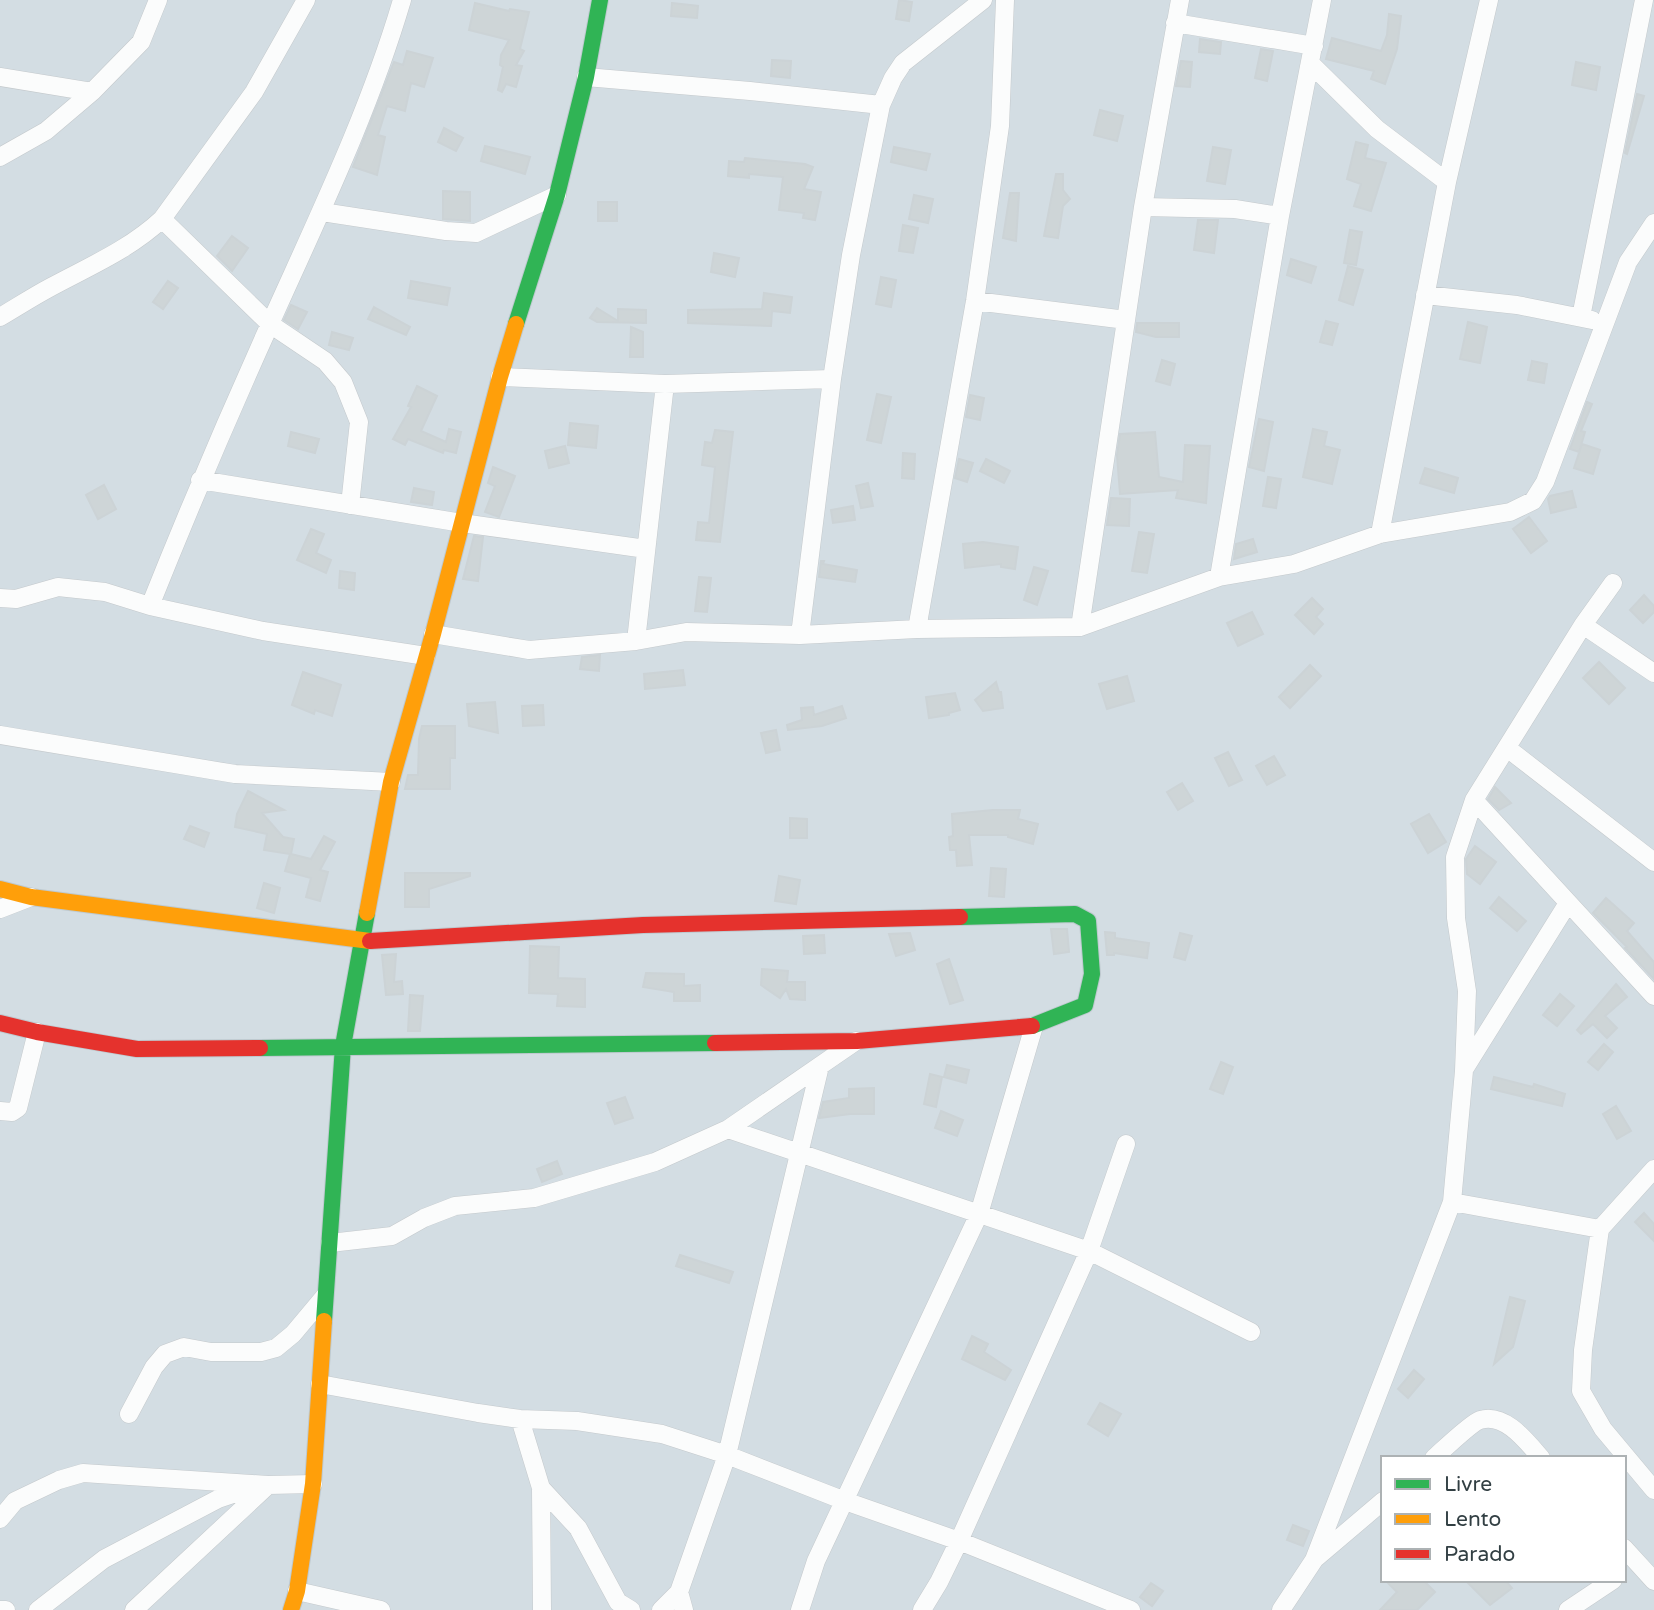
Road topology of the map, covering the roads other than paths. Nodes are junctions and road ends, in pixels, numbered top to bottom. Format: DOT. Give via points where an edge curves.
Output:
graph roads {
  1 [pos="158,0"];
  2 [pos="306,0"];
  3 [pos="402,0"];
  4 [pos="600,0"];
  5 [pos="983,0"];
  6 [pos="1005,0"];
  7 [pos="1180,0"];
  8 [pos="1322,0"];
  9 [pos="1489,0"];
  10 [pos="1644,0"];
  11 [pos="1175,23"];
  12 [pos="1312,55"];
  13 [pos="0,77"];
  14 [pos="586,77"];
  15 [pos="92,92"];
  16 [pos="881,104"];
  17 [pos="0,157"];
  18 [pos="1447,182"];
  19 [pos="557,195"];
  20 [pos="1143,207"];
  21 [pos="322,212"];
  22 [pos="1280,216"];
  23 [pos="162,219"];
  24 [pos="1654,223"];
  25 [pos="1425,295"];
  26 [pos="975,301"];
  27 [pos="0,317"];
  28 [pos="1581,317"];
  29 [pos="1126,320"];
  30 [pos="1606,323"];
  31 [pos="270,324"];
  32 [pos="500,377"];
  33 [pos="832,379"];
  34 [pos="665,384"];
  35 [pos="200,480"];
  36 [pos="350,505"];
  37 [pos="462,523"];
  38 [pos="1380,534"];
  39 [pos="646,550"];
  40 [pos="1219,576"];
  41 [pos="1613,583"];
  42 [pos="0,598"];
  43 [pos="150,606"];
  44 [pos="1583,625"];
  45 [pos="1080,627"];
  46 [pos="917,629"];
  47 [pos="433,634"];
  48 [pos="800,635"];
  49 [pos="636,641"];
  50 [pos="426,656"];
  51 [pos="1654,673"];
  52 [pos="0,735"];
  53 [pos="1507,748"];
  54 [pos="391,782"];
  55 [pos="1474,800"];
  56 [pos="1654,862"];
  57 [pos="0,889"];
  58 [pos="31,897"];
  59 [pos="1568,903"];
  60 [pos="0,909"];
  61 [pos="362,941"];
  62 [pos="1654,996"];
  63 [pos="0,1023"];
  64 [pos="1034,1026"];
  65 [pos="37,1032"];
  66 [pos="857,1041"];
  67 [pos="343,1046"];
  68 [pos="820,1066"];
  69 [pos="1464,1071"];
  70 [pos="0,1111"];
  71 [pos="727,1129"];
  72 [pos="1126,1144"];
  73 [pos="800,1154"];
  74 [pos="1654,1169"];
  75 [pos="1452,1202"];
  76 [pos="979,1214"];
  77 [pos="1600,1229"];
  78 [pos="330,1242"];
  79 [pos="1089,1251"];
  80 [pos="324,1297"];
  81 [pos="1251,1332"];
  82 [pos="320,1384"];
  83 [pos="129,1414"];
  84 [pos="520,1419"];
  85 [pos="727,1455"];
  86 [pos="1436,1456"];
  87 [pos="1539,1456"];
  88 [pos="1625,1456"];
  89 [pos="1626,1457"];
  90 [pos="313,1484"];
  91 [pos="265,1488"];
  92 [pos="541,1488"];
  93 [pos="1654,1490"];
  94 [pos="845,1501"];
  95 [pos="1381,1503"];
  96 [pos="0,1519"];
  97 [pos="959,1541"];
  98 [pos="1314,1560"];
  99 [pos="1631,1568"];
  100 [pos="1654,1581"];
  101 [pos="1610,1582"];
  102 [pos="297,1591"];
  103 [pos="679,1592"];
  104 [pos="0,1609"];
  105 [pos="6,1610"];
  106 [pos="38,1610"];
  107 [pos="134,1610"];
  108 [pos="291,1610"];
  109 [pos="381,1610"];
  110 [pos="542,1610"];
  111 [pos="631,1610"];
  112 [pos="661,1610"];
  113 [pos="684,1610"];
  114 [pos="800,1610"];
  115 [pos="922,1610"];
  116 [pos="1131,1610"];
  117 [pos="1281,1610"];
  118 [pos="1568,1610"];
  1 -- 15 [label="street" via="141,42"];
  2 -- 23 [label="street" via="254,92"];
  3 -- 21 [label="street" via="385,57"];
  4 -- 14 [label="street"];
  5 -- 16 [label="street" via="903,63"];
  6 -- 26 [label="street" via="1000,126"];
  7 -- 11 [label="street"];
  8 -- 12 [label="street"];
  9 -- 18 [label="street"];
  10 -- 28 [label="street"];
  11 -- 12 [label="street"];
  11 -- 20 [label="street"];
  12 -- 18 [label="street" via="1377,129"];
  12 -- 22 [label="street"];
  13 -- 15 [label="street"];
  14 -- 16 [label="street"];
  14 -- 19 [label="street"];
  15 -- 17 [label="street" via="46,131"];
  16 -- 33 [label="street"];
  18 -- 25 [label="street"];
  19 -- 21 [label="street" via="476,233"];
  19 -- 32 [label="street"];
  20 -- 22 [label="street" via="1235,209"];
  20 -- 29 [label="street"];
  21 -- 31 [label="street"];
  22 -- 40 [label="street"];
  23 -- 27 [label="street" via="113,255"];
  23 -- 31 [label="street"];
  24 -- 30 [label="street" via="1628,262"];
  25 -- 28 [label="street" via="1517,304"];
  25 -- 38 [label="street"];
  26 -- 29 [label="street"];
  26 -- 46 [label="street"];
  28 -- 30 [label="street"];
  29 -- 45 [label="street"];
  30 -- 38 [label="street" via="1545,482 1533,501 1510,512"];
  31 -- 35 [label="street"];
  31 -- 36 [label="street" via="325,361 343,382 359,422"];
  32 -- 34 [label="street"];
  32 -- 37 [label="street"];
  33 -- 34 [label="street"];
  33 -- 48 [label="street"];
  34 -- 39 [label="street"];
  35 -- 36 [label="street"];
  35 -- 43 [label="street"];
  36 -- 37 [label="street"];
  37 -- 39 [label="street"];
  37 -- 47 [label="street"];
  38 -- 40 [label="street" via="1294,564"];
  39 -- 49 [label="street"];
  40 -- 45 [label="street"];
  41 -- 44 [label="street"];
  42 -- 43 [label="street" via="16,599 58,587 105,592"];
  43 -- 50 [label="street" via="263,631"];
  44 -- 51 [label="street"];
  44 -- 53 [label="street"];
  45 -- 46 [label="street"];
  46 -- 48 [label="street"];
  47 -- 49 [label="street" via="529,650"];
  47 -- 50 [label="street"];
  48 -- 49 [label="street" via="686,632"];
  50 -- 54 [label="street"];
  52 -- 54 [label="street" via="234,774"];
  53 -- 55 [label="street"];
  53 -- 56 [label="street"];
  54 -- 61 [label="street"];
  55 -- 59 [label="street"];
  55 -- 69 [label="street" via="1455,858 1456,918 1467,991"];
  57 -- 58 [label="street"];
  58 -- 60 [label="street"];
  58 -- 61 [label="street"];
  59 -- 62 [label="street"];
  59 -- 69 [label="street"];
  61 -- 64 [label="street" via="643,925 1075,914 1088,921 1091,989 1085,1005"];
  61 -- 67 [label="street"];
  63 -- 65 [label="street"];
  64 -- 66 [label="street"];
  64 -- 76 [label="street"];
  65 -- 67 [label="street" via="137,1049"];
  65 -- 70 [label="street" via="18,1108"];
  66 -- 67 [label="street"];
  66 -- 68 [label="street"];
  67 -- 78 [label="street"];
  68 -- 71 [label="street"];
  68 -- 73 [label="street"];
  69 -- 75 [label="street"];
  71 -- 73 [label="street"];
  71 -- 78 [label="street" via="655,1162 534,1198 455,1206 391,1236"];
  72 -- 79 [label="street"];
  73 -- 76 [label="street"];
  73 -- 85 [label="street"];
  74 -- 77 [label="street"];
  75 -- 77 [label="street"];
  75 -- 98 [label="street"];
  76 -- 79 [label="street"];
  76 -- 94 [label="street"];
  77 -- 88 [label="street" via="1581,1391 1602,1429"];
  78 -- 80 [label="street"];
  79 -- 81 [label="street"];
  79 -- 97 [label="street"];
  80 -- 82 [label="street"];
  80 -- 83 [label="street" via="276,1348 211,1352 184,1347 165,1354"];
  82 -- 84 [label="street"];
  82 -- 90 [label="street"];
  84 -- 85 [label="street" via="577,1421 662,1434"];
  84 -- 92 [label="street"];
  85 -- 94 [label="street"];
  85 -- 103 [label="street"];
  86 -- 87 [label="street" via="1479,1420 1492,1419 1505,1422"];
  89 -- 93 [label="street"];
  90 -- 91 [label="street"];
  90 -- 102 [label="street"];
  91 -- 96 [label="street" via="83,1473 15,1501"];
  91 -- 106 [label="street" via="218,1499 104,1559"];
  91 -- 107 [label="street"];
  92 -- 110 [label="street"];
  92 -- 111 [label="street" via="578,1528 618,1602"];
  94 -- 97 [label="street"];
  94 -- 114 [label="street" via="816,1561"];
  95 -- 98 [label="street"];
  97 -- 115 [label="street"];
  97 -- 116 [label="street"];
  98 -- 117 [label="street"];
  99 -- 100 [label="street"];
  101 -- 118 [label="street"];
  102 -- 108 [label="street"];
  102 -- 109 [label="street"];
  103 -- 112 [label="street"];
  103 -- 113 [label="street"];
  104 -- 105 [label="street"];
}
